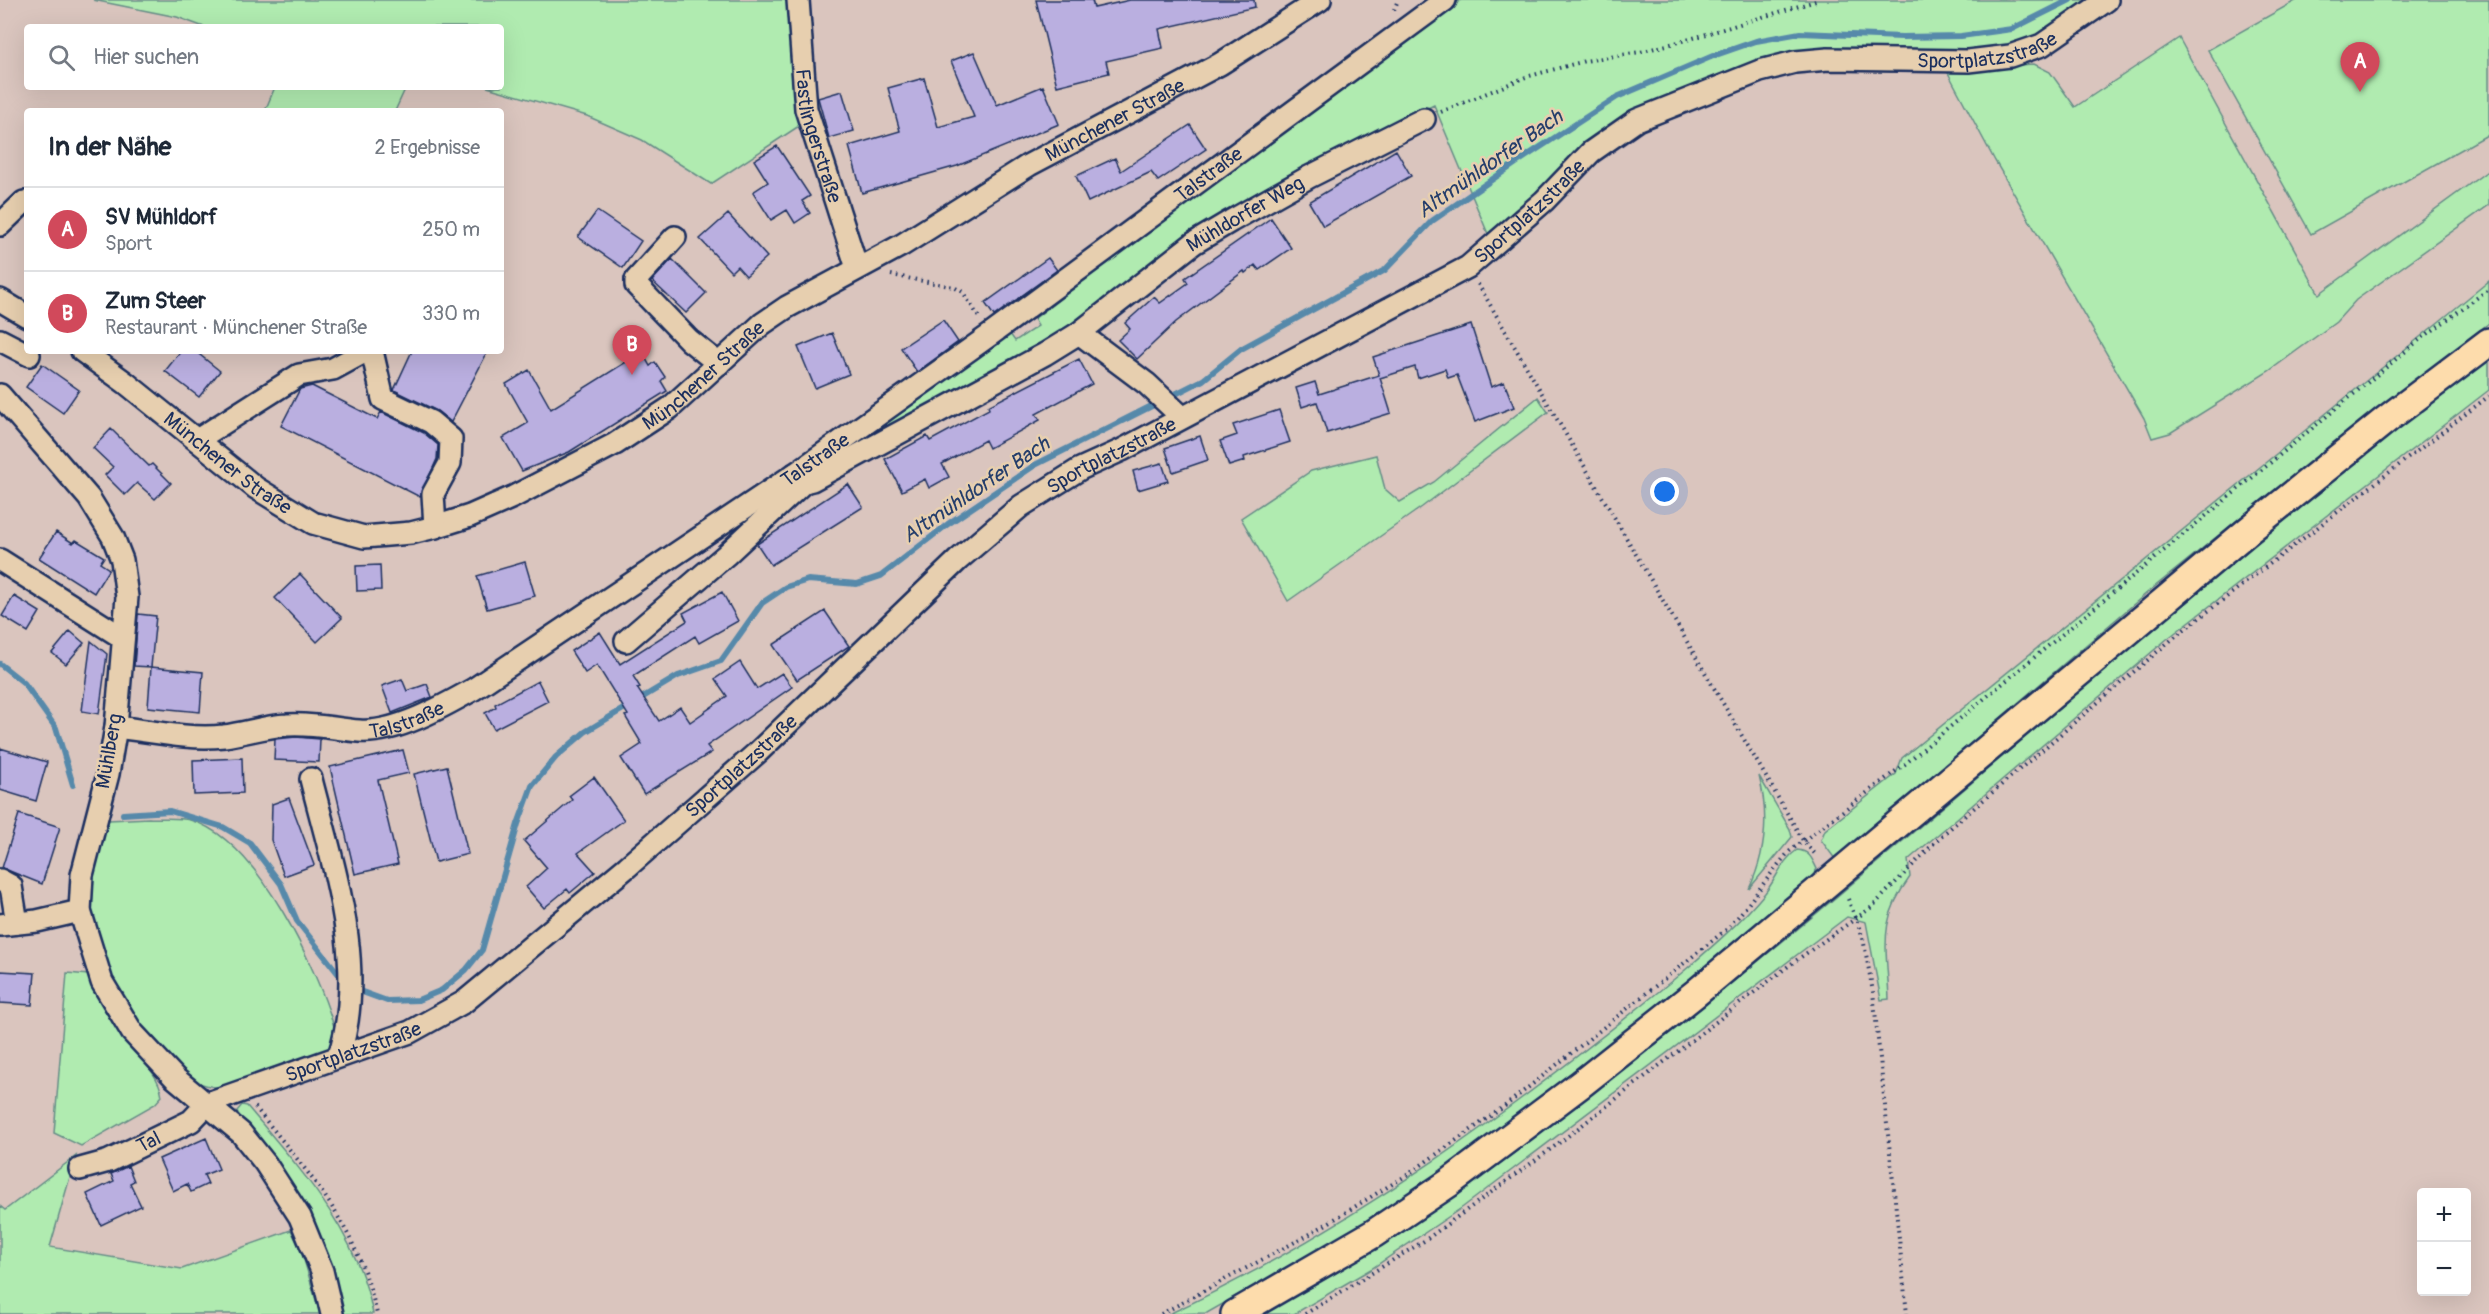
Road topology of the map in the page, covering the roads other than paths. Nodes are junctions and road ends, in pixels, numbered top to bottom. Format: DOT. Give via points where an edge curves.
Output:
graph roads {
  1 [pos="798,0"];
  2 [pos="1320,0"];
  3 [pos="1445,0"];
  4 [pos="2107,0"];
  5 [pos="1425,119"];
  6 [pos="24,202"];
  7 [pos="0,225"];
  8 [pos="675,237"];
  9 [pos="857,268"];
  10 [pos="0,300"];
  11 [pos="24,314"];
  12 [pos="1079,333"];
  13 [pos="0,340"];
  14 [pos="2489,342"];
  15 [pos="24,352"];
  16 [pos="86,354"];
  17 [pos="360,354"];
  18 [pos="373,354"];
  19 [pos="719,364"];
  20 [pos="0,394"];
  21 [pos="1179,414"];
  22 [pos="197,440"];
  23 [pos="799,478"];
  24 [pos="435,527"];
  25 [pos="0,560"];
  26 [pos="123,638"];
  27 [pos="626,641"];
  28 [pos="116,727"];
  29 [pos="311,779"];
  30 [pos="0,880"];
  31 [pos="80,911"];
  32 [pos="9,924"];
  33 [pos="339,1056"];
  34 [pos="208,1103"];
  35 [pos="80,1169"];
  36 [pos="332,1314"];
  37 [pos="1235,1314"];
  1 -- 9 [label="street, Fastlingerstraße" via="806,109"];
  2 -- 9 [label="street, Münchener Straße" via="1220,64 1029,165 902,245"];
  3 -- 23 [label="street, Talstraße"];
  4 -- 21 [label="street, Sportplatzstraße" via="2042,45 2010,56 1968,61 1795,62 1760,71 1637,120 1605,140 1544,201 1468,267"];
  5 -- 12 [label="street, Mühldorfer Weg" via="1277,194 1194,243"];
  6 -- 7 [label="street"];
  8 -- 19 [label="street" via="636,280 636,285 689,340"];
  9 -- 19 [label="street, Münchener Straße" via="813,290 762,324"];
  10 -- 11 [label="street"];
  12 -- 21 [label="street" via="1147,384"];
  12 -- 23 [label="street, Mühldorfer Weg" via="822,475"];
  13 -- 15 [label="street"];
  14 -- 37 [label="main road" via="2206,566 1820,890 1581,1084 1449,1183 1373,1234"];
  16 -- 22 [label="street, Münchener Straße"];
  17 -- 22 [label="street" via="333,369 299,375"];
  18 -- 24 [label="street" via="383,399 431,422 451,439 450,463 433,494"];
  19 -- 24 [label="street, Münchener Straße" via="670,408 615,444 513,497"];
  20 -- 26 [label="street, Mühlberg" via="89,498 114,537 127,597"];
  21 -- 33 [label="street, Sportplatzstraße" via="1059,480 1021,506 958,560 758,752 465,1002 410,1032"];
  22 -- 24 [label="street, Münchener Straße" via="283,507 329,529 364,537"];
  23 -- 27 [label="street" via="710,569"];
  23 -- 28 [label="street, Talstraße" via="474,689 405,721 361,731 308,723 192,737"];
  25 -- 26 [label="street"];
  26 -- 28 [label="street, Mühlberg"];
  28 -- 31 [label="street, Mühlberg" via="82,875"];
  29 -- 33 [label="street" via="346,929 350,1001"];
  30 -- 32 [label="street" via="11,886"];
  31 -- 32 [label="street"];
  31 -- 34 [label="street, Mühlberg" via="102,982 132,1032 175,1078"];
  33 -- 34 [label="street, Sportplatzstraße"];
  34 -- 35 [label="street, Tal" via="191,1121 110,1161"];
  34 -- 36 [label="street, Mühlberg" via="266,1163 300,1217 322,1271"];
}
